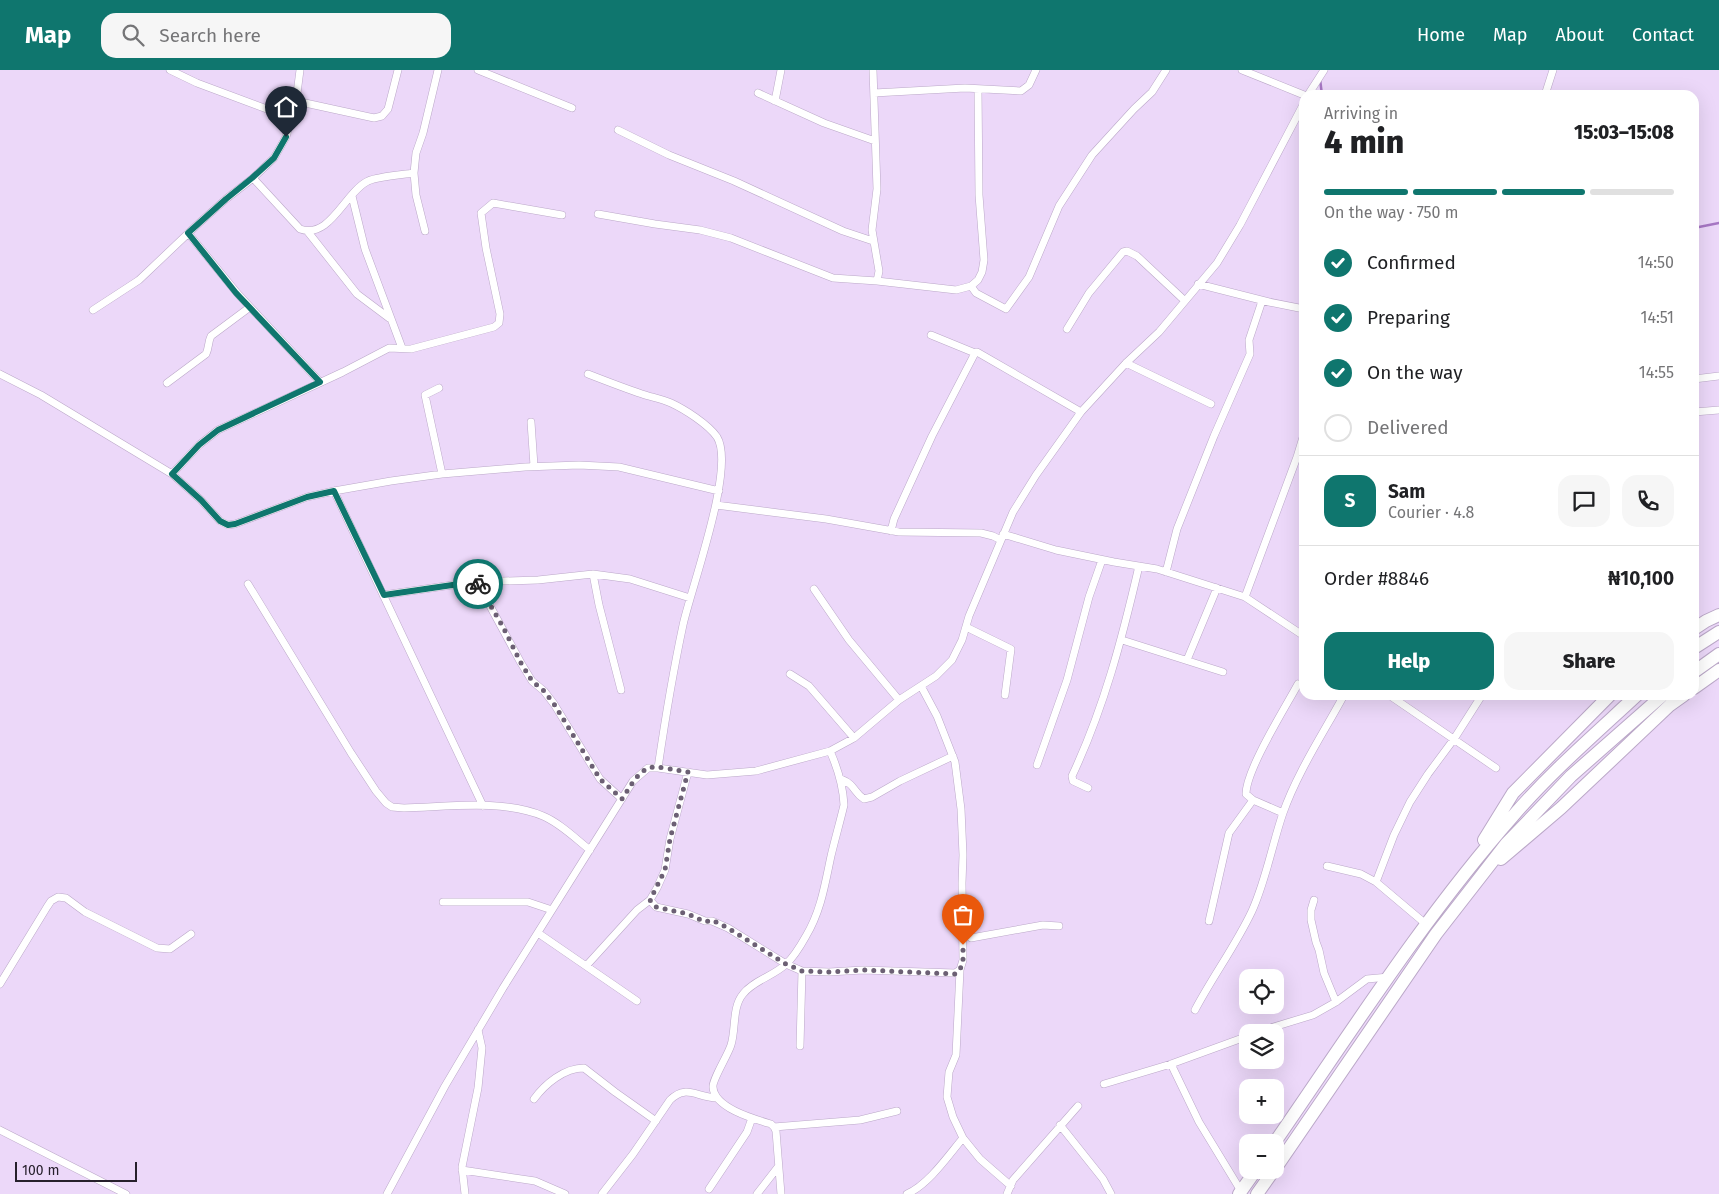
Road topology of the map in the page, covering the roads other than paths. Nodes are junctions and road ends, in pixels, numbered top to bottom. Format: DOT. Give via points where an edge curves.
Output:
graph roads {
  1 [pos="170,70"];
  2 [pos="300,70"];
  3 [pos="398,70"];
  4 [pos="438,70"];
  5 [pos="478,70"];
  6 [pos="781,70"];
  7 [pos="873,70"];
  8 [pos="1036,70"];
  9 [pos="1166,70"];
  10 [pos="1242,70"];
  11 [pos="1324,70"];
  12 [pos="1553,70"];
  13 [pos="978,89"];
  14 [pos="1311,90"];
  15 [pos="1547,90"];
  16 [pos="758,93"];
  17 [pos="874,93"];
  18 [pos="1299,93"];
  19 [pos="296,101"];
  20 [pos="775,101"];
  21 [pos="572,108"];
  22 [pos="1299,113"];
  23 [pos="291,118"];
  24 [pos="618,130"];
  25 [pos="875,141"];
  26 [pos="414,173"];
  27 [pos="252,178"];
  28 [pos="352,196"];
  29 [pos="598,214"];
  30 [pos="562,215"];
  31 [pos="425,231"];
  32 [pos="308,232"];
  33 [pos="188,233"];
  34 [pos="873,241"];
  35 [pos="978,280"];
  36 [pos="877,281"];
  37 [pos="1198,284"];
  38 [pos="971,286"];
  39 [pos="976,293"];
  40 [pos="1184,300"];
  41 [pos="1262,300"];
  42 [pos="250,307"];
  43 [pos="1299,308"];
  44 [pos="93,310"];
  45 [pos="390,318"];
  46 [pos="1068,329"];
  47 [pos="931,335"];
  48 [pos="402,348"];
  49 [pos="975,353"];
  50 [pos="1126,363"];
  51 [pos="0,374"];
  52 [pos="588,374"];
  53 [pos="1719,376"];
  54 [pos="1699,378"];
  55 [pos="320,382"];
  56 [pos="167,383"];
  57 [pos="440,388"];
  58 [pos="1211,404"];
  59 [pos="1719,410"];
  60 [pos="1080,412"];
  61 [pos="1699,412"];
  62 [pos="531,422"];
  63 [pos="1299,450"];
  64 [pos="534,466"];
  65 [pos="172,474"];
  66 [pos="442,474"];
  67 [pos="334,491"];
  68 [pos="719,491"];
  69 [pos="716,505"];
  70 [pos="891,531"];
  71 [pos="1002,537"];
  72 [pos="1102,560"];
  73 [pos="1139,566"];
  74 [pos="1166,572"];
  75 [pos="593,574"];
  76 [pos="477,582"];
  77 [pos="248,584"];
  78 [pos="1217,588"];
  79 [pos="814,589"];
  80 [pos="384,595"];
  81 [pos="1245,597"];
  82 [pos="690,598"];
  83 [pos="1719,615"];
  84 [pos="1699,626"];
  85 [pos="966,627"];
  86 [pos="1719,632"];
  87 [pos="1299,633"];
  88 [pos="1122,640"];
  89 [pos="1699,645"];
  90 [pos="1719,654"];
  91 [pos="1187,660"];
  92 [pos="1699,668"];
  93 [pos="1719,670"];
  94 [pos="1223,672"];
  95 [pos="790,674"];
  96 [pos="1298,684"];
  97 [pos="1699,684"];
  98 [pos="921,686"];
  99 [pos="621,690"];
  100 [pos="1005,695"];
  101 [pos="900,700"];
  102 [pos="1341,700"];
  103 [pos="1396,700"];
  104 [pos="1479,700"];
  105 [pos="1605,700"];
  106 [pos="1632,700"];
  107 [pos="1657,700"];
  108 [pos="1677,700"];
  109 [pos="854,738"];
  110 [pos="1454,739"];
  111 [pos="830,751"];
  112 [pos="953,756"];
  113 [pos="1036,765"];
  114 [pos="658,768"];
  115 [pos="1496,768"];
  116 [pos="688,772"];
  117 [pos="841,779"];
  118 [pos="1088,788"];
  119 [pos="622,799"];
  120 [pos="1252,800"];
  121 [pos="483,806"];
  122 [pos="1283,813"];
  123 [pos="590,850"];
  124 [pos="1327,866"];
  125 [pos="1376,882"];
  126 [pos="1475,882"];
  127 [pos="1456,884"];
  128 [pos="650,900"];
  129 [pos="1314,900"];
  130 [pos="444,902"];
  131 [pos="552,910"];
  132 [pos="1209,921"];
  133 [pos="1427,925"];
  134 [pos="1059,926"];
  135 [pos="962,930"];
  136 [pos="538,932"];
  137 [pos="191,934"];
  138 [pos="786,964"];
  139 [pos="587,965"];
  140 [pos="960,970"];
  141 [pos="802,971"];
  142 [pos="1390,977"];
  143 [pos="0,984"];
  144 [pos="637,1001"];
  145 [pos="1336,1002"];
  146 [pos="1195,1010"];
  147 [pos="1283,1024"];
  148 [pos="478,1030"];
  149 [pos="1239,1039"];
  150 [pos="800,1046"];
  151 [pos="1171,1064"];
  152 [pos="1104,1084"];
  153 [pos="717,1098"];
  154 [pos="534,1099"];
  155 [pos="1078,1106"];
  156 [pos="897,1111"];
  157 [pos="752,1118"];
  158 [pos="656,1121"];
  159 [pos="1060,1125"];
  160 [pos="774,1127"];
  161 [pos="0,1130"];
  162 [pos="1281,1134"];
  163 [pos="964,1138"];
  164 [pos="1284,1156"];
  165 [pos="778,1167"];
  166 [pos="462,1170"];
  167 [pos="1250,1179"];
  168 [pos="1268,1179"];
  169 [pos="1010,1186"];
  170 [pos="709,1189"];
  171 [pos="1240,1193"];
  172 [pos="126,1194"];
  173 [pos="387,1194"];
  174 [pos="465,1194"];
  175 [pos="564,1194"];
  176 [pos="602,1194"];
  177 [pos="758,1194"];
  178 [pos="781,1194"];
  179 [pos="907,1194"];
  180 [pos="1008,1194"];
  181 [pos="1111,1194"];
  182 [pos="1257,1194"];
  1 -- 23 [label="street"];
  2 -- 19 [label="street"];
  3 -- 19 [label="street" via="388,109 382,116 374,118"];
  4 -- 26 [label="street" via="416,153"];
  5 -- 21 [label="street"];
  6 -- 20 [label="street"];
  7 -- 17 [label="street"];
  8 -- 13 [label="street" via="1029,85 1021,91"];
  9 -- 39 [label="street" via="1152,92 1092,155 1059,206 1029,277 1006,309"];
  10 -- 18 [label="street"];
  11 -- 14 [label="street"];
  12 -- 15 [label="street"];
  13 -- 17 [label="street"];
  13 -- 35 [label="street" via="979,195 984,260"];
  16 -- 20 [label="street"];
  17 -- 25 [label="street"];
  19 -- 23 [label="street"];
  20 -- 25 [label="street"];
  22 -- 37 [label="street" via="1231,242"];
  23 -- 27 [label="street" via="286,137 274,158"];
  24 -- 34 [label="street" via="669,156 734,181 842,231"];
  25 -- 34 [label="street" via="877,189"];
  26 -- 28 [label="street" via="370,180"];
  26 -- 31 [label="street"];
  27 -- 32 [label="street" via="300,229"];
  27 -- 33 [label="street"];
  28 -- 32 [label="street" via="326,224"];
  28 -- 45 [label="street" via="365,248"];
  29 -- 36 [label="street" via="700,230 739,241 833,278"];
  30 -- 48 [label="street" via="494,203 485,209 481,213 482,226 500,314 498,322 494,327 429,346"];
  32 -- 45 [label="street" via="357,294"];
  33 -- 42 [label="street"];
  33 -- 44 [label="street" via="139,280"];
  34 -- 36 [label="street" via="879,270"];
  35 -- 38 [label="street"];
  35 -- 39 [label="street"];
  36 -- 38 [label="street" via="956,290"];
  37 -- 40 [label="street"];
  37 -- 41 [label="street"];
  38 -- 39 [label="street"];
  40 -- 46 [label="street" via="1137,256 1127,251 1089,292"];
  40 -- 50 [label="street" via="1158,332"];
  41 -- 43 [label="street"];
  41 -- 74 [label="street" via="1250,340 1250,354 1177,529"];
  42 -- 55 [label="street"];
  42 -- 56 [label="street" via="211,336 206,354"];
  45 -- 48 [label="street"];
  47 -- 49 [label="street"];
  48 -- 55 [label="street" via="389,348"];
  49 -- 60 [label="street"];
  49 -- 70 [label="street" via="932,436"];
  50 -- 58 [label="street"];
  50 -- 60 [label="street"];
  51 -- 65 [label="street" via="50,400"];
  52 -- 68 [label="street" via="670,403 709,429 721,445"];
  53 -- 54 [label="street"];
  55 -- 65 [label="street" via="218,430"];
  57 -- 66 [label="street" via="425,395"];
  59 -- 61 [label="street"];
  60 -- 71 [label="street" via="1036,475"];
  62 -- 64 [label="street"];
  63 -- 81 [label="street"];
  64 -- 66 [label="street"];
  64 -- 68 [label="street" via="619,467"];
  65 -- 67 [label="street" via="228,525 307,497"];
  66 -- 67 [label="street"];
  67 -- 80 [label="street"];
  68 -- 69 [label="street"];
  69 -- 70 [label="street"];
  69 -- 82 [label="street"];
  70 -- 71 [label="street" via="981,533"];
  71 -- 72 [label="street"];
  71 -- 85 [label="street"];
  72 -- 73 [label="street"];
  72 -- 113 [label="street" via="1067,680"];
  73 -- 74 [label="street"];
  73 -- 88 [label="street"];
  74 -- 78 [label="street"];
  75 -- 76 [label="street"];
  75 -- 82 [label="street" via="630,579"];
  75 -- 99 [label="street"];
  76 -- 80 [label="street"];
  76 -- 119 [label="street" via="528,675 554,704 600,779"];
  77 -- 121 [label="street" via="351,753 386,803 404,808"];
  78 -- 81 [label="street"];
  78 -- 91 [label="street"];
  79 -- 101 [label="street" via="849,640"];
  80 -- 121 [label="street"];
  81 -- 87 [label="street"];
  82 -- 114 [label="street" via="666,711"];
  83 -- 84 [label="highway"];
  85 -- 98 [label="street" via="952,660"];
  85 -- 100 [label="street" via="1011,649"];
  86 -- 89 [label="highway"];
  88 -- 91 [label="street"];
  88 -- 118 [label="street" via="1098,717 1072,776 1073,781"];
  90 -- 92 [label="highway"];
  91 -- 94 [label="street"];
  93 -- 97 [label="highway"];
  95 -- 109 [label="street" via="809,686"];
  96 -- 120 [label="street" via="1253,769 1246,787 1246,794"];
  98 -- 101 [label="street"];
  98 -- 112 [label="street" via="938,716"];
  101 -- 109 [label="street"];
  102 -- 122 [label="street" via="1306,761"];
  103 -- 110 [label="street"];
  104 -- 110 [label="street"];
  105 -- 127 [label="highway" via="1513,793"];
  106 -- 127 [label="highway" via="1559,767 1514,814"];
  107 -- 126 [label="highway" via="1572,776 1506,844"];
  108 -- 126 [label="highway" via="1561,808"];
  109 -- 111 [label="street"];
  110 -- 115 [label="street"];
  110 -- 125 [label="street" via="1410,802"];
  111 -- 116 [label="street" via="756,771 707,775"];
  111 -- 117 [label="street"];
  112 -- 117 [label="street" via="864,799 850,783"];
  112 -- 135 [label="street" via="961,809"];
  114 -- 116 [label="street"];
  114 -- 119 [label="street" via="648,768 633,781"];
  116 -- 128 [label="street" via="665,870"];
  117 -- 138 [label="street" via="844,805 819,911"];
  119 -- 123 [label="street"];
  120 -- 122 [label="street"];
  120 -- 132 [label="street" via="1229,833"];
  121 -- 123 [label="street" via="500,806 545,817"];
  122 -- 146 [label="street" via="1253,909"];
  123 -- 131 [label="street"];
  124 -- 125 [label="street" via="1361,874"];
  125 -- 133 [label="street"];
  126 -- 164 [label="highway"];
  127 -- 133 [label="highway"];
  128 -- 138 [label="street" via="656,907 688,914 705,922 712,920"];
  128 -- 139 [label="street"];
  129 -- 145 [label="street" via="1311,920 1324,973"];
  130 -- 131 [label="street" via="528,902"];
  131 -- 136 [label="street"];
  133 -- 142 [label="highway"];
  134 -- 135 [label="street" via="1043,925 971,938"];
  135 -- 140 [label="street"];
  136 -- 139 [label="street"];
  136 -- 148 [label="street"];
  137 -- 143 [label="street" via="170,949 157,948 85,912 66,898 58,898 51,901"];
  138 -- 141 [label="street"];
  138 -- 153 [label="street" via="742,995 737,1005 731,1044 715,1077 713,1087"];
  139 -- 144 [label="street"];
  140 -- 141 [label="street" via="955,974"];
  140 -- 163 [label="street" via="956,1055 948,1072 947,1096"];
  141 -- 150 [label="street"];
  142 -- 145 [label="street" via="1367,979"];
  142 -- 162 [label="highway"];
  145 -- 147 [label="street" via="1313,1015"];
  148 -- 166 [label="street" via="482,1048 478,1088"];
  148 -- 173 [label="street"];
  149 -- 151 [label="street"];
  151 -- 152 [label="street"];
  151 -- 171 [label="street" via="1199,1122"];
  153 -- 157 [label="street"];
  153 -- 158 [label="street" via="684,1091 677,1093"];
  154 -- 158 [label="street" via="562,1074 584,1068"];
  155 -- 159 [label="street"];
  156 -- 160 [label="street" via="860,1120"];
  157 -- 160 [label="street"];
  157 -- 170 [label="street" via="747,1132"];
  158 -- 176 [label="street"];
  159 -- 169 [label="street"];
  159 -- 181 [label="street"];
  160 -- 165 [label="street"];
  161 -- 172 [label="street"];
  163 -- 169 [label="street" via="980,1160"];
  163 -- 179 [label="street" via="927,1181"];
  165 -- 177 [label="street"];
  165 -- 178 [label="street"];
  166 -- 174 [label="street"];
  166 -- 175 [label="street" via="535,1180"];
  167 -- 171 [label="highway"];
  168 -- 182 [label="highway"];
  169 -- 180 [label="street"];
}
